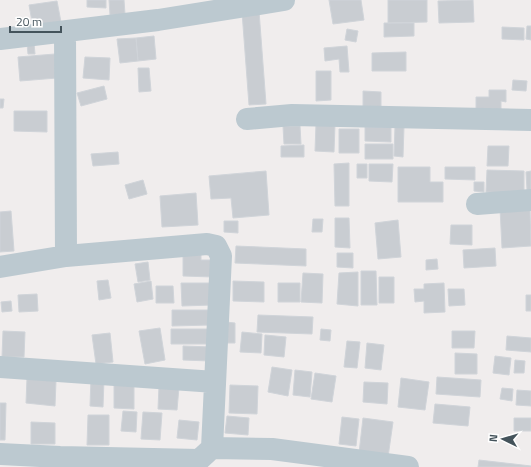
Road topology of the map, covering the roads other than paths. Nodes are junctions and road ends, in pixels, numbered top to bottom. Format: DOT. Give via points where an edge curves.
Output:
graph roads {
  1 [pos="284,0"];
  2 [pos="65,32"];
  3 [pos="0,39"];
  4 [pos="247,119"];
  5 [pos="531,120"];
  6 [pos="531,200"];
  7 [pos="477,204"];
  8 [pos="66,256"];
  9 [pos="0,267"];
  10 [pos="0,367"];
  11 [pos="215,382"];
  12 [pos="212,448"];
  13 [pos="0,454"];
  14 [pos="271,458"];
  15 [pos="408,467"];
  1 -- 2 [label="street"];
  2 -- 3 [label="street"];
  2 -- 8 [label="street"];
  4 -- 5 [label="street" via="292,115"];
  6 -- 7 [label="street"];
  8 -- 9 [label="street"];
  8 -- 11 [label="street" via="207,244 216,246 222,256"];
  10 -- 11 [label="street"];
  11 -- 12 [label="street"];
  12 -- 13 [label="street" via="199,460"];
  12 -- 14 [label="street"];
  14 -- 15 [label="street"];
}
